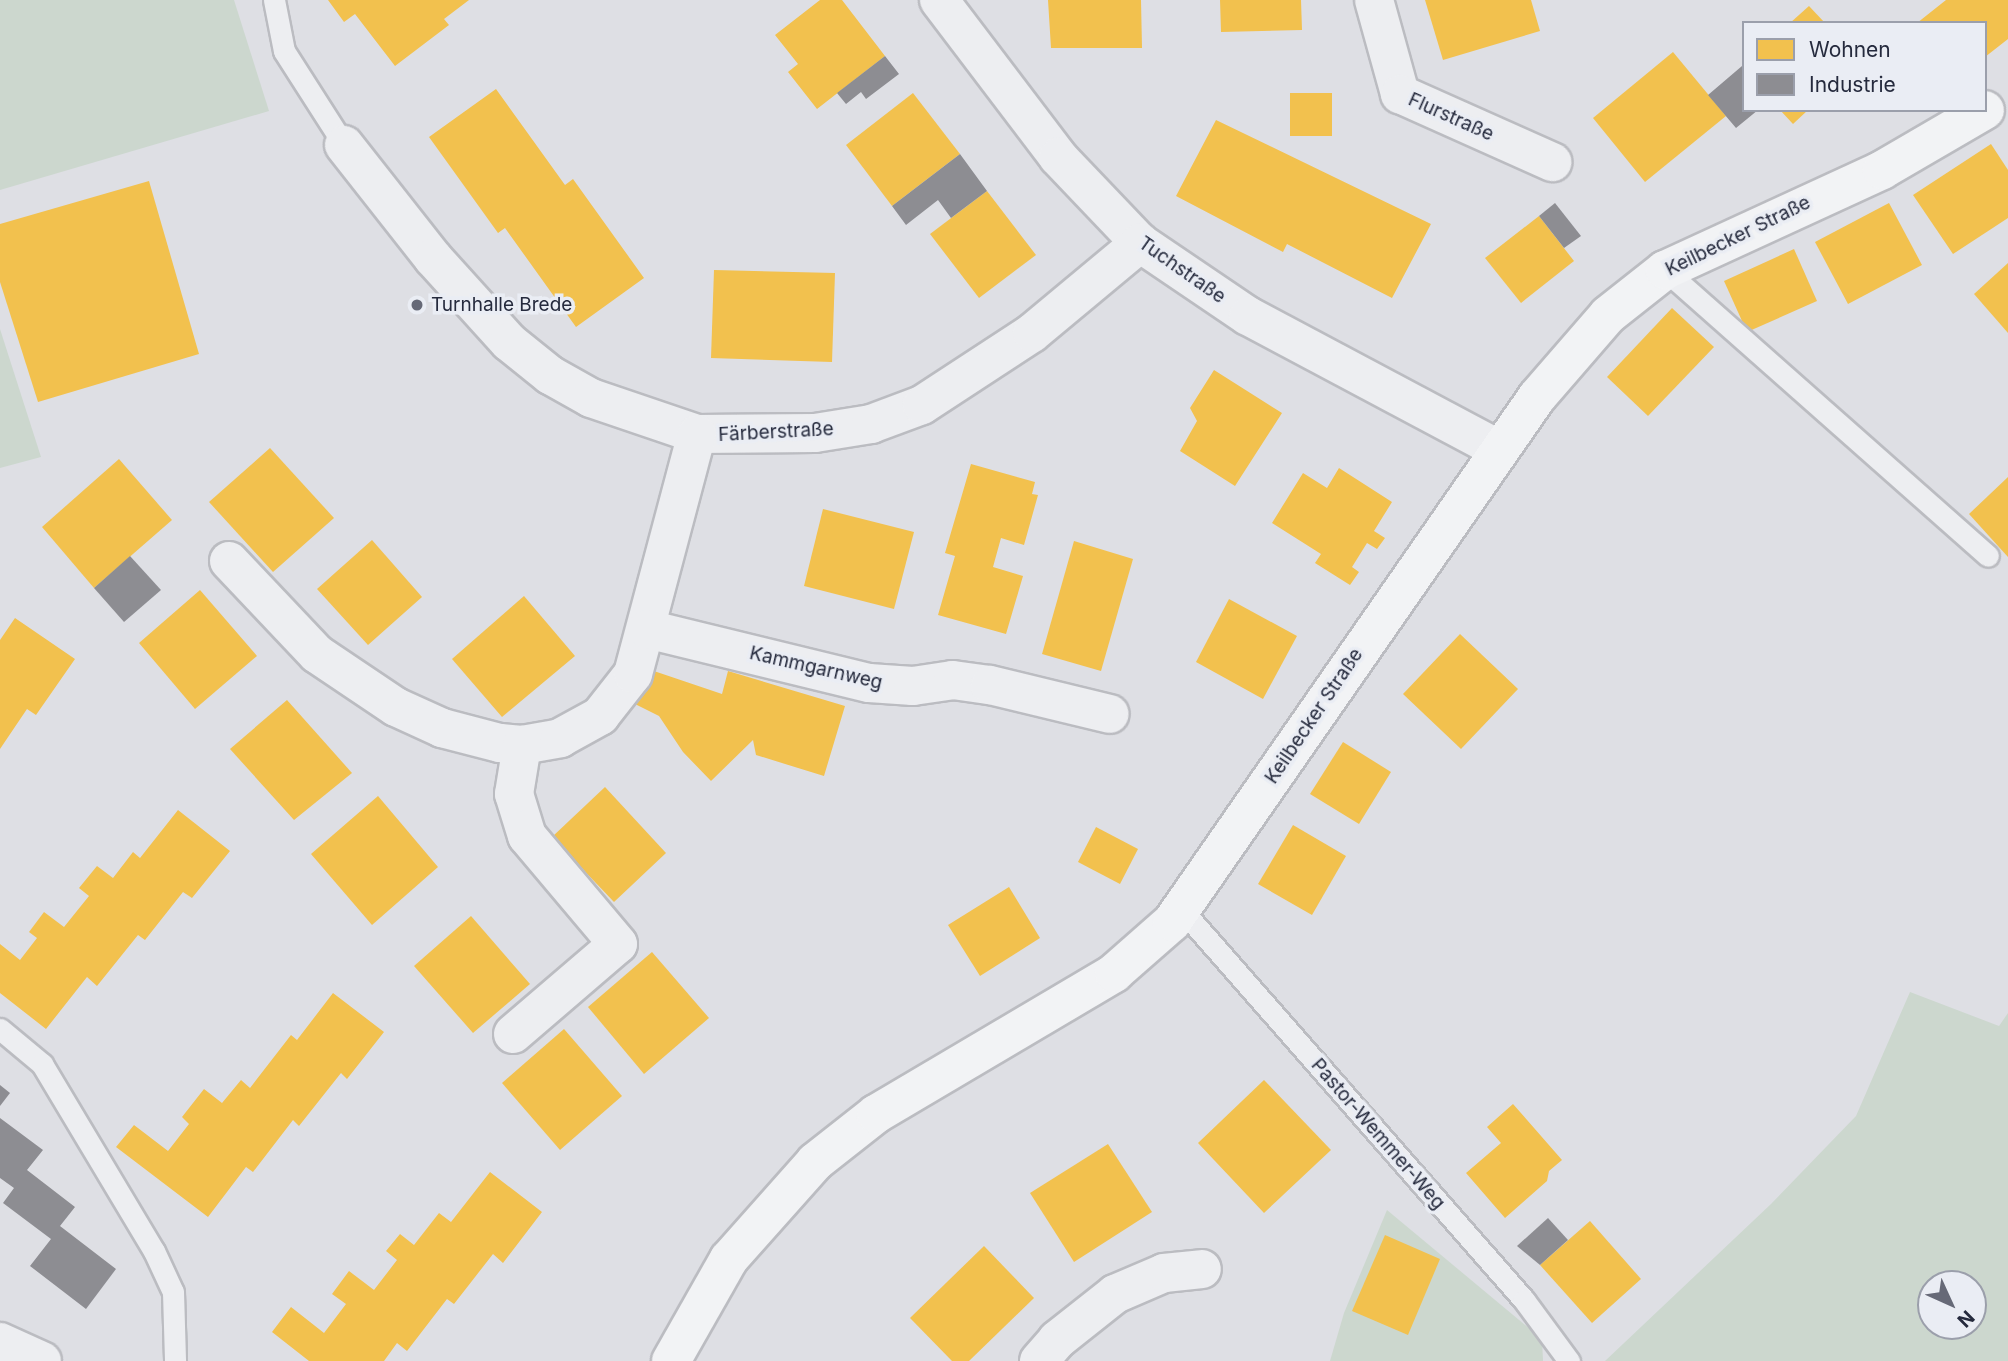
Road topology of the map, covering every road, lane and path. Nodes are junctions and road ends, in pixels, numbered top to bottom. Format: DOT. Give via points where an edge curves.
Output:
graph roads {
  1 [pos="274,0"];
  2 [pos="939,0"];
  3 [pos="1374,0"];
  4 [pos="2008,93"];
  5 [pos="1987,109"];
  6 [pos="1982,112"];
  7 [pos="344,145"];
  8 [pos="1552,162"];
  9 [pos="1140,243"];
  10 [pos="1665,270"];
  11 [pos="696,434"];
  12 [pos="1500,450"];
  13 [pos="1988,556"];
  14 [pos="229,561"];
  15 [pos="647,629"];
  16 [pos="1110,714"];
  17 [pos="522,745"];
  18 [pos="1182,910"];
  19 [pos="0,1029"];
  20 [pos="513,1034"];
  21 [pos="1202,1269"];
  22 [pos="0,1342"];
  23 [pos="41,1361"];
  24 [pos="175,1361"];
  25 [pos="671,1361"];
  26 [pos="1039,1361"];
  27 [pos="1569,1361"];
  1 -- 7 [label="lane" via="284,51"];
  2 -- 9 [label="street, Tuchstraße" via="1058,157"];
  3 -- 8 [label="street, Flurstraße" via="1400,94"];
  4 -- 5 [label="main road, Keilbecker Straße"];
  6 -- 10 [label="main road, Keilbecker Straße" via="1882,170"];
  7 -- 11 [label="street, Färberstraße" via="433,258 509,342 550,375 591,398"];
  9 -- 11 [label="street, Färberstraße" via="1032,333 922,405 871,425 815,433"];
  9 -- 12 [label="street, Tuchstraße" via="1248,316"];
  10 -- 12 [label="main road, Keilbecker Straße" via="1594,329"];
  10 -- 13 [label="lane"];
  11 -- 15 [label="street"];
  12 -- 18 [label="main road, Keilbecker Straße"];
  14 -- 17 [label="street" via="297,635 355,683 442,727"];
  15 -- 16 [label="street, Kammgarnweg" via="869,683 914,686 953,680"];
  15 -- 17 [label="street" via="633,674 612,704 574,732"];
  17 -- 20 [label="street" via="514,794 527,836 618,944"];
  18 -- 25 [label="main road, Keilbecker Straße" via="1156,940 1114,973 876,1114 815,1162 729,1259"];
  18 -- 27 [label="lane, Pastor-Wemmer-Weg" via="1524,1300"];
  19 -- 24 [label="lane" via="43,1064 154,1251 173,1292"];
  21 -- 26 [label="street" via="1164,1273 1115,1294 1056,1340"];
  22 -- 23 [label="street"];
}
